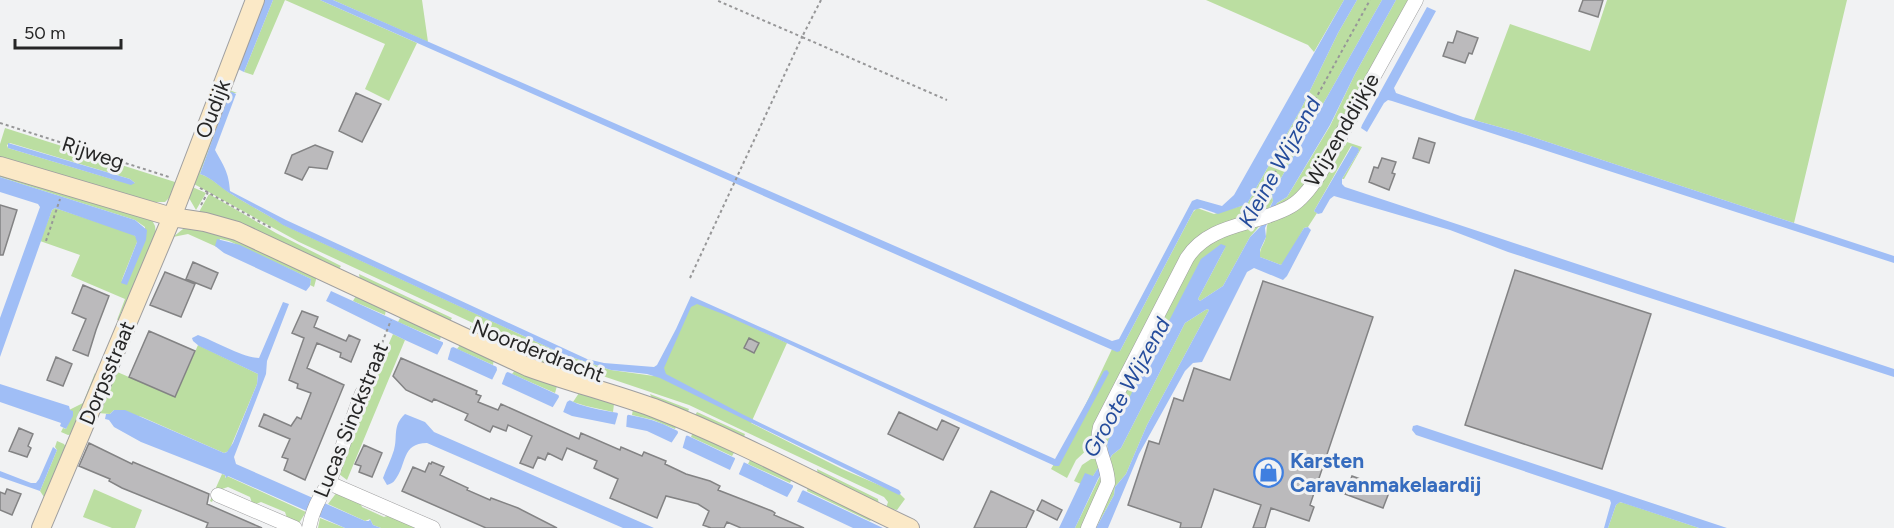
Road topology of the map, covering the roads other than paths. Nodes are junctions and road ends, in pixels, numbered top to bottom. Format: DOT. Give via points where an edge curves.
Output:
graph roads {
  1 [pos="255,0"];
  2 [pos="1416,0"];
  3 [pos="0,166"];
  4 [pos="172,218"];
  5 [pos="362,393"];
  6 [pos="329,483"];
  7 [pos="219,495"];
  8 [pos="310,523"];
  9 [pos="41,528"];
  10 [pos="295,528"];
  11 [pos="433,528"];
  12 [pos="910,528"];
  13 [pos="1088,528"];
  1 -- 4 [label="street, Oudijk"];
  2 -- 13 [label="street, Wijzenddijkje" via="1313,185 1297,202 1278,212 1209,235 1187,258 1100,427 1098,442 1107,489"];
  3 -- 4 [label="street, Rijweg"];
  4 -- 9 [label="street, Dorpsstraat"];
  4 -- 12 [label="street, Noorderdracht" via="237,231 528,367 653,408 739,444 880,517"];
  5 -- 6 [label="street, Lucas Sinckstraat"];
  6 -- 8 [label="street, Lucas Sinckstraat"];
  6 -- 11 [label="street"];
  7 -- 10 [label="street"];
}
